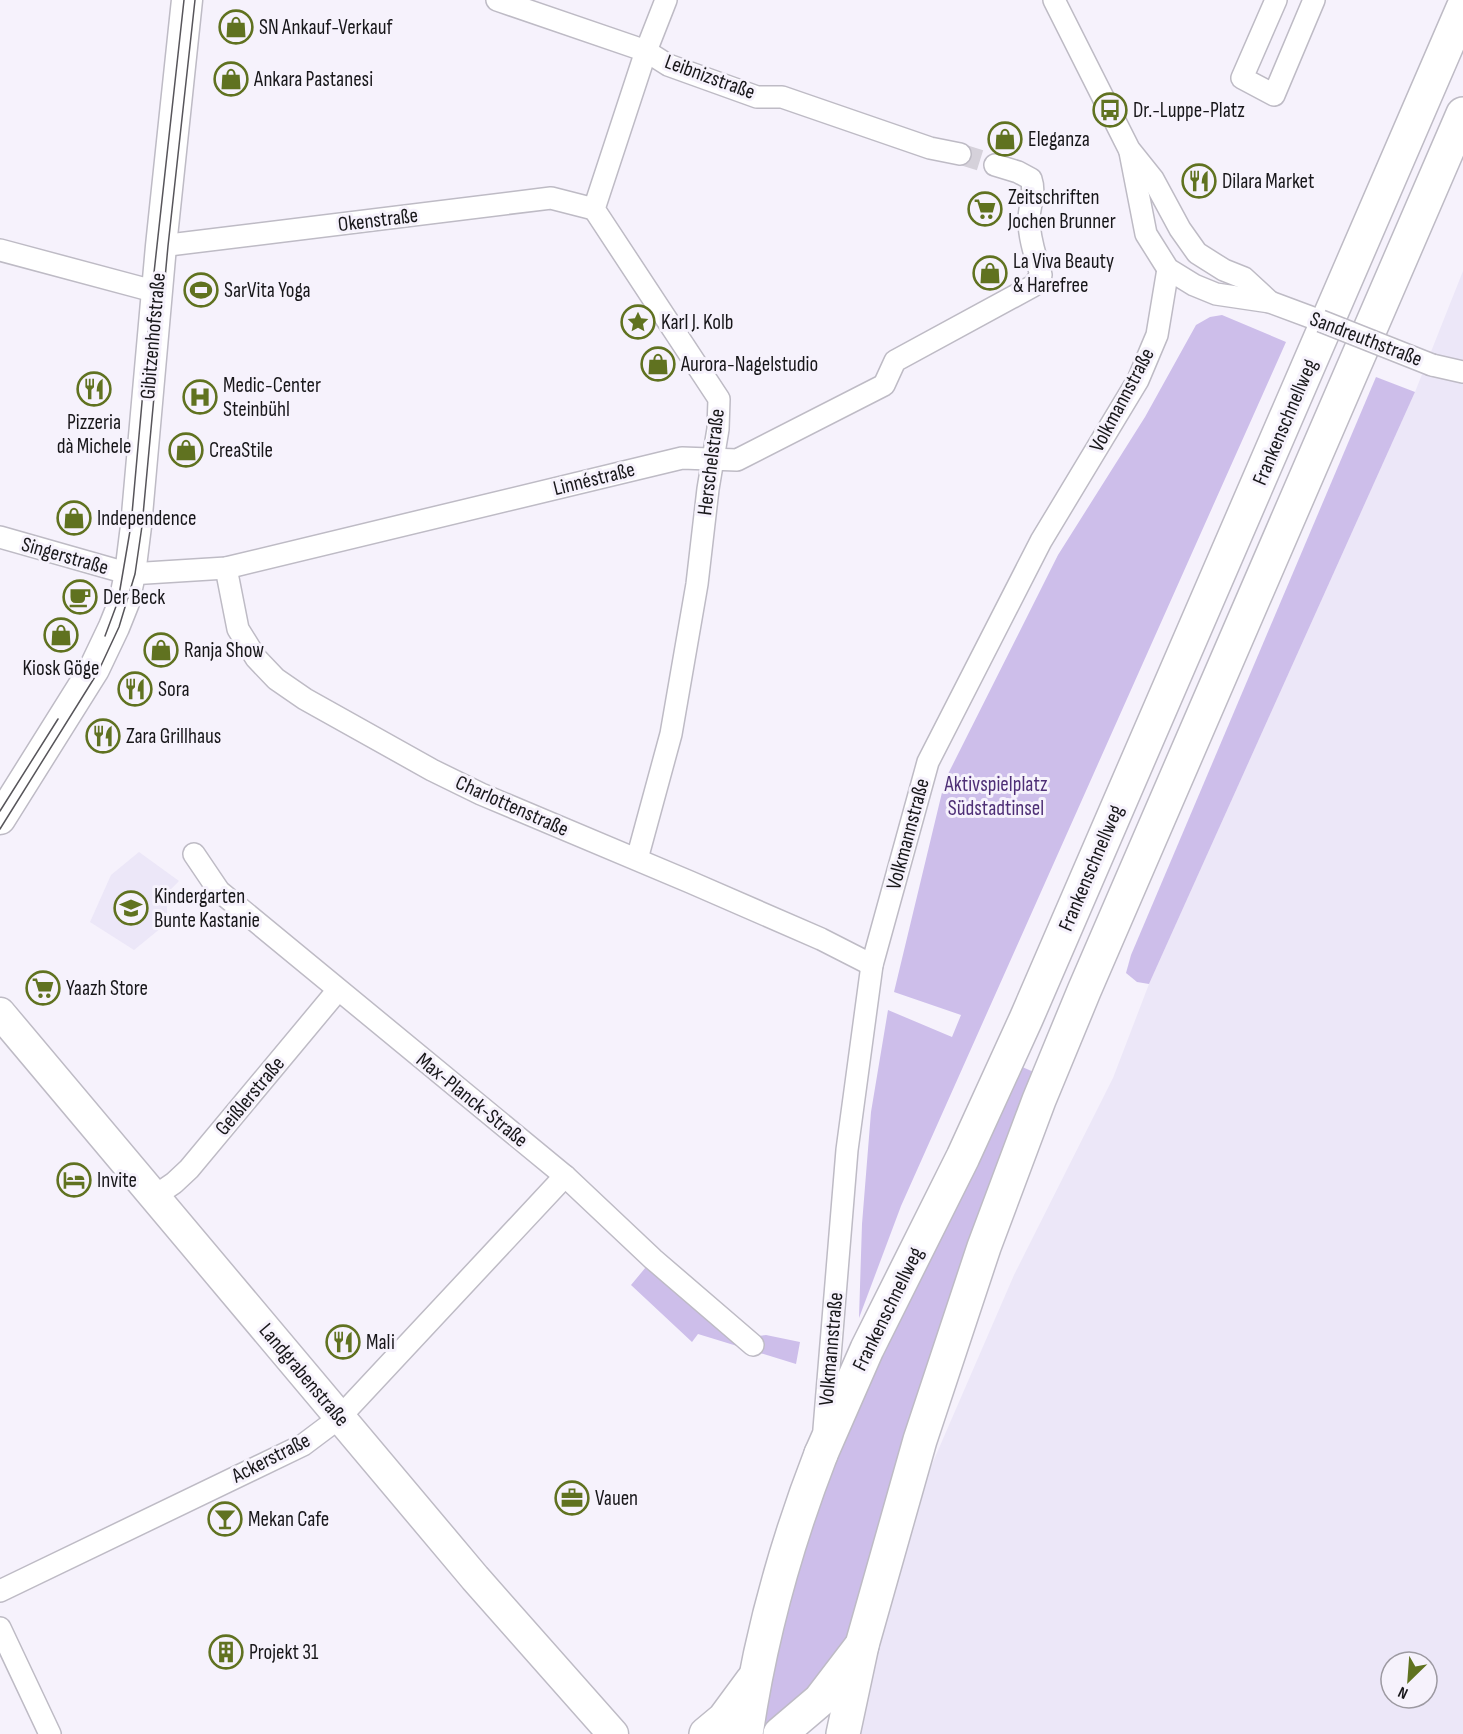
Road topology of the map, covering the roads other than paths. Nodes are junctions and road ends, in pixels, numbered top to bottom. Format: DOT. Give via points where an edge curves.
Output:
graph roads {
  1 [pos="187,0"];
  2 [pos="497,0"];
  3 [pos="666,0"];
  4 [pos="1054,0"];
  5 [pos="1276,0"];
  6 [pos="1314,0"];
  7 [pos="1463,8"];
  8 [pos="646,51"];
  9 [pos="1463,114"];
  10 [pos="1129,149"];
  11 [pos="960,154"];
  12 [pos="995,165"];
  13 [pos="594,209"];
  14 [pos="161,246"];
  15 [pos="0,250"];
  16 [pos="1197,253"];
  17 [pos="1168,269"];
  18 [pos="157,292"];
  19 [pos="1270,302"];
  20 [pos="1463,372"];
  21 [pos="713,459"];
  22 [pos="0,537"];
  23 [pos="226,568"];
  24 [pos="130,574"];
  25 [pos="0,819"];
  26 [pos="194,854"];
  27 [pos="637,859"];
  28 [pos="872,965"];
  29 [pos="338,990"];
  30 [pos="0,1013"];
  31 [pos="565,1176"];
  32 [pos="155,1197"];
  33 [pos="753,1345"];
  34 [pos="339,1418"];
  35 [pos="821,1454"];
  36 [pos="0,1591"];
  37 [pos="0,1628"];
  38 [pos="862,1645"];
  39 [pos="756,1674"];
  40 [pos="50,1734"];
  41 [pos="613,1734"];
  42 [pos="706,1734"];
  43 [pos="746,1734"];
  44 [pos="780,1734"];
  45 [pos="843,1734"];
  1 -- 14 [label="main road, Gibitzenhofstraße"];
  2 -- 8 [label="street, Leibnizstraße"];
  3 -- 8 [label="street"];
  4 -- 10 [label="street"];
  5 -- 6 [label="street" via="1242,78 1274,95"];
  7 -- 35 [label="main road, Frankenschnellweg" via="1021,1029 963,1157 867,1349"];
  8 -- 11 [label="street, Leibnizstraße" via="669,65 757,97 782,97 930,148"];
  8 -- 13 [label="street"];
  9 -- 38 [label="main road, Frankenschnellweg" via="1034,1111 940,1376"];
  10 -- 16 [label="street" via="1153,179"];
  10 -- 17 [label="street" via="1146,234"];
  12 -- 21 [label="street, Linnéstraße" via="1031,179 1034,189 1029,220 1041,275 1034,286 895,361 884,385 736,460"];
  13 -- 14 [label="street, Okenstraße" via="551,198"];
  13 -- 21 [label="street, Herschelstraße" via="720,399"];
  14 -- 18 [label="main road, Gibitzenhofstraße"];
  15 -- 18 [label="street"];
  16 -- 17 [label="street"];
  16 -- 19 [label="street, Sandreuthstraße" via="1244,278"];
  17 -- 19 [label="street, Sandreuthstraße" via="1216,294"];
  17 -- 28 [label="street, Volkmannstraße" via="1157,335 1138,381 1041,542 928,762"];
  18 -- 24 [label="main road, Gibitzenhofstraße"];
  19 -- 20 [label="street, Sandreuthstraße, bridge" via="1432,364"];
  21 -- 23 [label="street, Linnéstraße" via="682,458"];
  21 -- 27 [label="street, Herschelstraße" via="697,584 671,734"];
  22 -- 24 [label="street, Singerstraße"];
  23 -- 24 [label="street, Linnéstraße"];
  23 -- 27 [label="street, Charlottenstraße" via="238,629 255,658 276,679 432,770"];
  24 -- 25 [label="main road, Gibitzenhofstraße" via="119,615 94,669"];
  26 -- 29 [label="street, Max-Planck-Straße" via="219,891"];
  27 -- 28 [label="street, Charlottenstraße"];
  28 -- 35 [label="street, Volkmannstraße" via="847,1150"];
  29 -- 31 [label="street, Max-Planck-Straße"];
  29 -- 32 [label="street, Geißlerstraße" via="189,1169"];
  30 -- 32 [label="main road, Landgrabenstraße"];
  31 -- 33 [label="street, Max-Planck-Straße"];
  31 -- 34 [label="street, Ackerstraße"];
  32 -- 34 [label="main road, Landgrabenstraße"];
  34 -- 36 [label="street, Ackerstraße" via="303,1445"];
  34 -- 41 [label="main road, Landgrabenstraße"];
  35 -- 39 [label="main road, Frankenschnellweg" via="795,1526"];
  37 -- 40 [label="street"];
  38 -- 44 [label="main road" via="820,1700"];
  38 -- 45 [label="main road, Frankenschnellweg"];
  39 -- 42 [label="main road" via="728,1714"];
  39 -- 43 [label="main road, Frankenschnellweg"];
}
